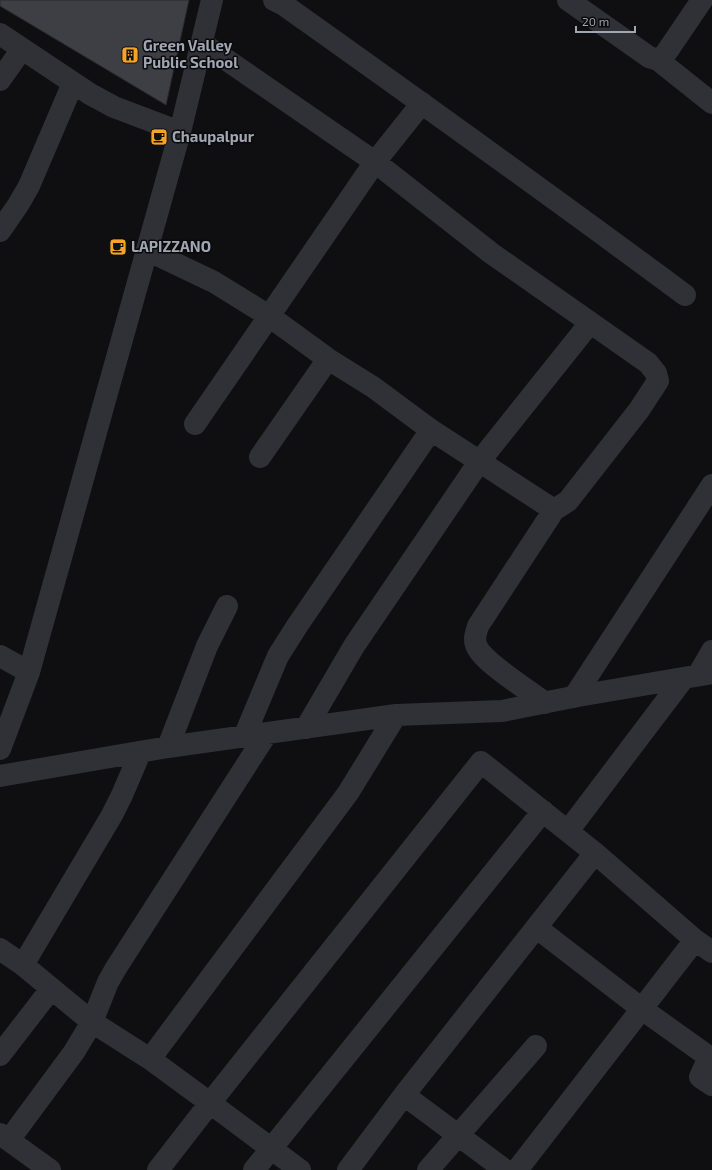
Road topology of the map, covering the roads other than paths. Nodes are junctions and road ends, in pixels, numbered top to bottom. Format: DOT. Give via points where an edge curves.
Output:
graph roads {
  1 [pos="212,0"];
  2 [pos="274,0"];
  3 [pos="568,0"];
  4 [pos="702,0"];
  5 [pos="0,34"];
  6 [pos="202,43"];
  7 [pos="22,49"];
  8 [pos="658,60"];
  9 [pos="0,80"];
  10 [pos="73,83"];
  11 [pos="422,103"];
  12 [pos="712,103"];
  13 [pos="180,132"];
  14 [pos="375,162"];
  15 [pos="0,230"];
  16 [pos="147,250"];
  17 [pos="685,296"];
  18 [pos="269,316"];
  19 [pos="590,323"];
  20 [pos="328,360"];
  21 [pos="195,424"];
  22 [pos="431,430"];
  23 [pos="260,457"];
  24 [pos="479,462"];
  25 [pos="712,485"];
  26 [pos="554,510"];
  27 [pos="227,606"];
  28 [pos="712,651"];
  29 [pos="0,656"];
  30 [pos="29,672"];
  31 [pos="698,675"];
  32 [pos="574,697"];
  33 [pos="545,703"];
  34 [pos="396,715"];
  35 [pos="306,728"];
  36 [pos="267,733"];
  37 [pos="244,737"];
  38 [pos="168,747"];
  39 [pos="0,749"];
  40 [pos="140,753"];
  41 [pos="0,776"];
  42 [pos="543,811"];
  43 [pos="568,831"];
  44 [pos="595,852"];
  45 [pos="537,928"];
  46 [pos="704,946"];
  47 [pos="0,948"];
  48 [pos="22,965"];
  49 [pos="51,989"];
  50 [pos="642,1009"];
  51 [pos="92,1022"];
  52 [pos="536,1046"];
  53 [pos="0,1055"];
  54 [pos="150,1059"];
  55 [pos="712,1085"];
  56 [pos="404,1095"];
  57 [pos="210,1103"];
  58 [pos="459,1136"];
  59 [pos="4,1137"];
  60 [pos="271,1148"];
  61 [pos="50,1170"];
  62 [pos="158,1170"];
  63 [pos="254,1170"];
  64 [pos="300,1170"];
  65 [pos="348,1170"];
  66 [pos="428,1170"];
  67 [pos="505,1170"];
  68 [pos="518,1170"];
  1 -- 6 [label="street"];
  2 -- 11 [label="street"];
  3 -- 8 [label="street"];
  4 -- 8 [label="street" via="664,56"];
  5 -- 7 [label="street"];
  6 -- 13 [label="street"];
  6 -- 14 [label="street"];
  7 -- 9 [label="street"];
  7 -- 10 [label="street"];
  8 -- 12 [label="street"];
  10 -- 13 [label="street" via="114,107"];
  10 -- 15 [label="street" via="29,186"];
  11 -- 14 [label="street"];
  11 -- 17 [label="street"];
  13 -- 16 [label="street"];
  14 -- 18 [label="street"];
  14 -- 19 [label="street" via="491,253"];
  16 -- 18 [label="street" via="214,282"];
  16 -- 30 [label="street"];
  18 -- 20 [label="street"];
  18 -- 21 [label="street"];
  19 -- 24 [label="street"];
  19 -- 26 [label="street" via="648,363 656,373 658,381 582,484 568,501"];
  20 -- 22 [label="street" via="373,387"];
  20 -- 23 [label="street"];
  22 -- 24 [label="street"];
  22 -- 37 [label="street" via="278,656"];
  24 -- 26 [label="street"];
  24 -- 35 [label="street" via="354,646"];
  25 -- 32 [label="street"];
  26 -- 33 [label="street" via="478,626 475,637 477,648 489,662"];
  27 -- 38 [label="street" via="207,646"];
  28 -- 31 [label="street"];
  29 -- 30 [label="street"];
  30 -- 39 [label="street"];
  31 -- 32 [label="street"];
  31 -- 43 [label="street"];
  32 -- 33 [label="street"];
  33 -- 34 [label="street" via="502,711"];
  34 -- 35 [label="street"];
  34 -- 54 [label="street" via="348,793"];
  35 -- 36 [label="street"];
  36 -- 37 [label="street"];
  36 -- 51 [label="street" via="116,968"];
  37 -- 38 [label="street"];
  38 -- 40 [label="street"];
  40 -- 41 [label="street"];
  40 -- 48 [label="street" via="112,815"];
  42 -- 43 [label="street"];
  42 -- 57 [label="street" via="481,762"];
  42 -- 60 [label="street"];
  43 -- 44 [label="street"];
  44 -- 45 [label="street"];
  44 -- 46 [label="street"];
  45 -- 50 [label="street"];
  45 -- 56 [label="street"];
  46 -- 50 [label="street"];
  47 -- 48 [label="street"];
  48 -- 49 [label="street"];
  49 -- 51 [label="street"];
  49 -- 53 [label="street"];
  50 -- 55 [label="street" via="709,1056 700,1077"];
  50 -- 68 [label="street"];
  51 -- 54 [label="street"];
  51 -- 59 [label="street" via="74,1052"];
  52 -- 58 [label="street"];
  54 -- 57 [label="street"];
  56 -- 58 [label="street"];
  56 -- 65 [label="street"];
  57 -- 60 [label="street"];
  57 -- 62 [label="street"];
  58 -- 66 [label="street"];
  58 -- 67 [label="street"];
  59 -- 61 [label="street"];
  60 -- 63 [label="street"];
  60 -- 64 [label="street"];
}
